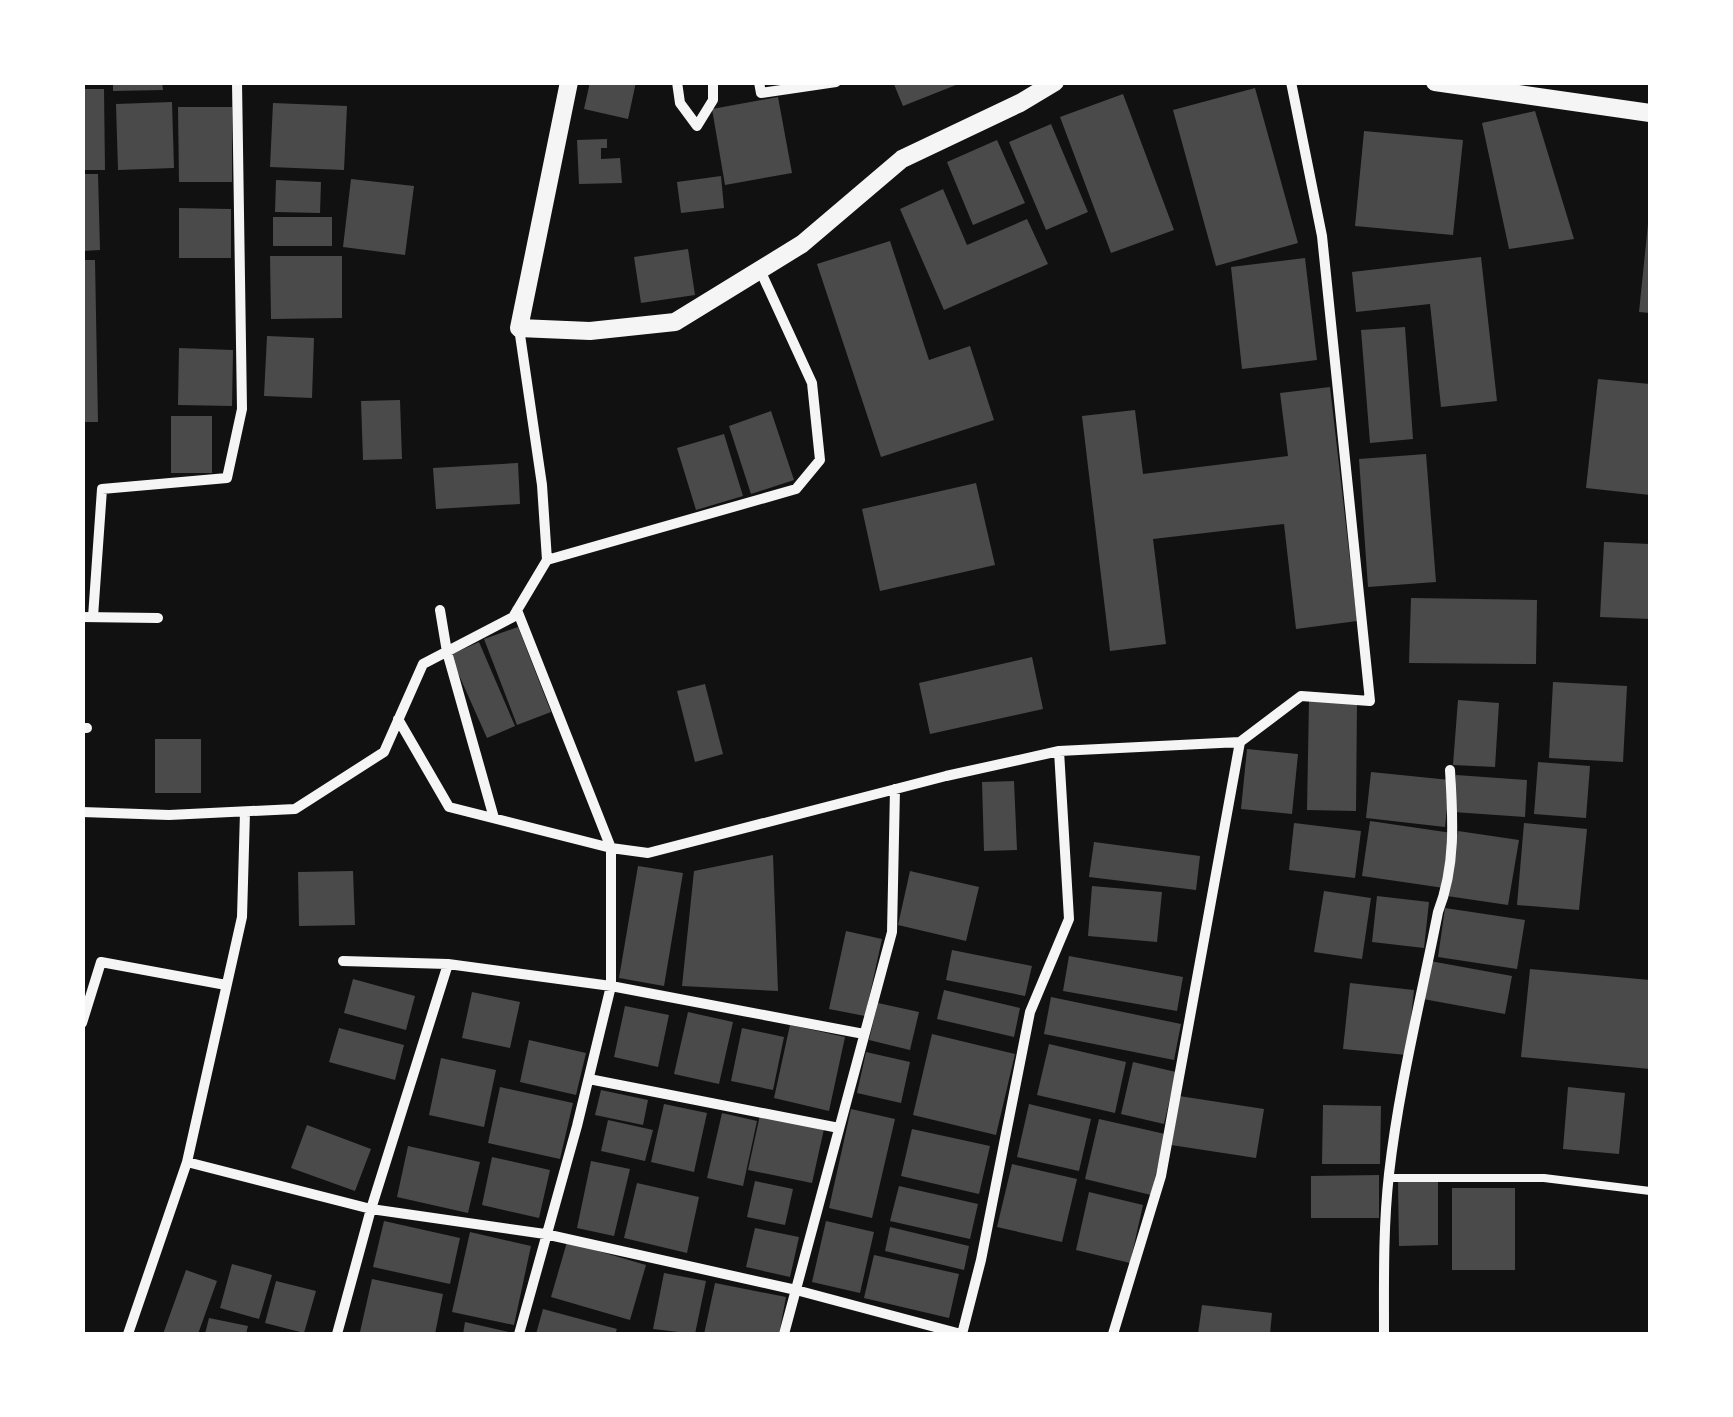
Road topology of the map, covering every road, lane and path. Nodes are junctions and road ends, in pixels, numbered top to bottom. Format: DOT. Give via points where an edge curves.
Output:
graph roads {
  1 [pos="237,82"];
  2 [pos="569,82"];
  3 [pos="677,82"];
  4 [pos="712,82"];
  5 [pos="758,82"];
  6 [pos="836,82"];
  7 [pos="1055,82"];
  8 [pos="1291,82"];
  9 [pos="1435,82"];
  10 [pos="1650,112"];
  11 [pos="760,270"];
  12 [pos="520,328"];
  13 [pos="548,560"];
  14 [pos="440,610"];
  15 [pos="517,610"];
  16 [pos="88,617"];
  17 [pos="158,618"];
  18 [pos="447,652"];
  19 [pos="398,720"];
  20 [pos="1240,742"];
  21 [pos="1059,751"];
  22 [pos="1450,770"];
  23 [pos="895,789"];
  24 [pos="82,812"];
  25 [pos="245,812"];
  26 [pos="494,818"];
  27 [pos="612,848"];
  28 [pos="343,961"];
  29 [pos="448,964"];
  30 [pos="226,985"];
  31 [pos="611,986"];
  32 [pos="82,1024"];
  33 [pos="864,1034"];
  34 [pos="589,1079"];
  35 [pos="839,1128"];
  36 [pos="186,1162"];
  37 [pos="1388,1178"];
  38 [pos="1650,1190"];
  39 [pos="371,1209"];
  40 [pos="545,1234"];
  41 [pos="796,1290"];
  42 [pos="128,1334"];
  43 [pos="337,1334"];
  44 [pos="519,1334"];
  45 [pos="784,1334"];
  46 [pos="961,1334"];
  47 [pos="1112,1334"];
  48 [pos="1384,1334"];
  1 -- 16 [label="street" via="242,409 227,478 102,489"];
  2 -- 12 [label="street"];
  3 -- 4 [label="street" via="680,103 697,126 713,100"];
  5 -- 6 [label="street" via="761,93"];
  7 -- 11 [label="street" via="902,158 802,244"];
  8 -- 20 [label="street" via="1322,236 1370,701 1301,696"];
  9 -- 10 [label="street"];
  11 -- 12 [label="street" via="675,322 590,331"];
  11 -- 13 [label="street" via="812,383 820,460 796,489"];
  12 -- 13 [label="street"];
  13 -- 15 [label="street"];
  14 -- 18 [label="street"];
  15 -- 18 [label="street"];
  15 -- 27 [label="street"];
  16 -- 17 [label="street"];
  18 -- 19 [label="street" via="424,664"];
  18 -- 26 [label="street"];
  19 -- 25 [label="street" via="384,752 295,810"];
  19 -- 26 [label="street" via="449,807"];
  20 -- 21 [label="street"];
  20 -- 47 [label="street" via="1160,1176"];
  21 -- 23 [label="street"];
  21 -- 46 [label="street" via="1068,919 1030,1012"];
  22 -- 37 [label="street" via="1454,834"];
  23 -- 27 [label="street" via="648,853"];
  23 -- 33 [label="street" via="892,932"];
  24 -- 25 [label="street"];
  25 -- 30 [label="street" via="242,917"];
  26 -- 27 [label="street"];
  27 -- 31 [label="street"];
  28 -- 29 [label="street"];
  29 -- 31 [label="street"];
  29 -- 39 [label="street"];
  30 -- 32 [label="street" via="101,962"];
  30 -- 36 [label="street"];
  31 -- 33 [label="street"];
  31 -- 34 [label="street"];
  33 -- 35 [label="street"];
  34 -- 35 [label="street"];
  34 -- 40 [label="street"];
  35 -- 41 [label="street"];
  36 -- 39 [label="street"];
  36 -- 42 [label="street"];
  37 -- 38 [label="lane" via="1544,1178"];
  37 -- 48 [label="street"];
  39 -- 40 [label="street"];
  39 -- 43 [label="street"];
  40 -- 41 [label="street"];
  40 -- 44 [label="street"];
  41 -- 45 [label="street"];
  41 -- 46 [label="street"];
}
